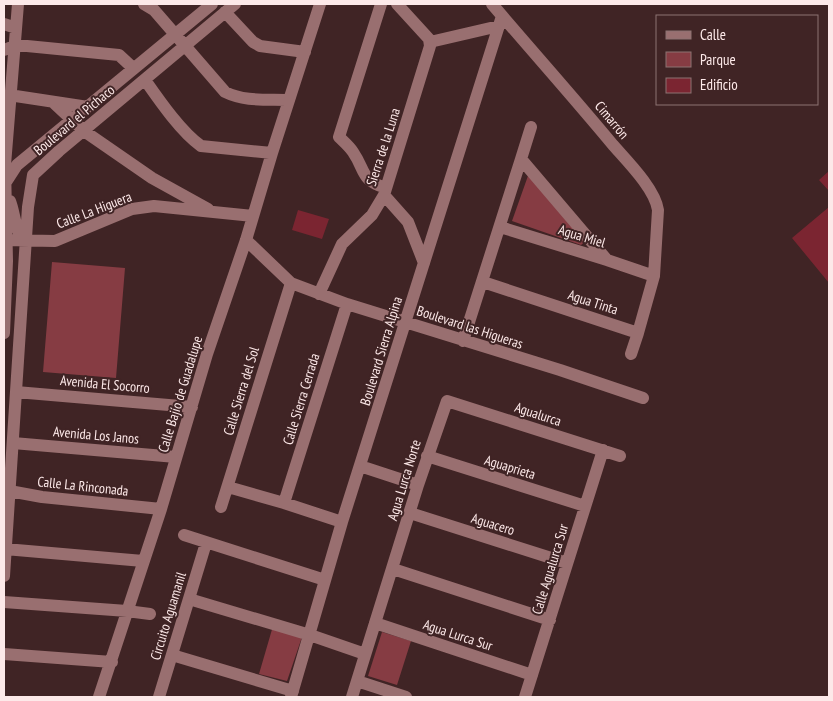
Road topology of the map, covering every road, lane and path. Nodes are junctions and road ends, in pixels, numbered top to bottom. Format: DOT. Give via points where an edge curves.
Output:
graph roads {
  1 [pos="18,4"];
  2 [pos="144,4"];
  3 [pos="212,4"];
  4 [pos="320,4"];
  5 [pos="381,4"];
  6 [pos="397,4"];
  7 [pos="492,4"];
  8 [pos="230,8"];
  9 [pos="500,21"];
  10 [pos="10,26"];
  11 [pos="176,33"];
  12 [pos="430,42"];
  13 [pos="185,46"];
  14 [pos="9,48"];
  15 [pos="305,52"];
  16 [pos="134,68"];
  17 [pos="144,80"];
  18 [pos="9,95"];
  19 [pos="289,100"];
  20 [pos="53,102"];
  21 [pos="88,107"];
  22 [pos="72,120"];
  23 [pos="531,128"];
  24 [pos="84,131"];
  25 [pos="272,153"];
  26 [pos="521,160"];
  27 [pos="6,186"];
  28 [pos="385,192"];
  29 [pos="215,213"];
  30 [pos="254,216"];
  31 [pos="500,227"];
  32 [pos="5,240"];
  33 [pos="246,240"];
  34 [pos="26,241"];
  35 [pos="607,260"];
  36 [pos="424,264"];
  37 [pos="654,276"];
  38 [pos="482,282"];
  39 [pos="291,283"];
  40 [pos="319,294"];
  41 [pos="347,304"];
  42 [pos="406,322"];
  43 [pos="4,333"];
  44 [pos="638,333"];
  45 [pos="463,341"];
  46 [pos="632,354"];
  47 [pos="16,392"];
  48 [pos="643,398"];
  49 [pos="447,401"];
  50 [pos="192,407"];
  51 [pos="13,444"];
  52 [pos="603,450"];
  53 [pos="427,456"];
  54 [pos="620,456"];
  55 [pos="176,457"];
  56 [pos="360,466"];
  57 [pos="418,485"];
  58 [pos="228,486"];
  59 [pos="7,491"];
  60 [pos="284,503"];
  61 [pos="584,506"];
  62 [pos="221,508"];
  63 [pos="160,509"];
  64 [pos="410,513"];
  65 [pos="342,522"];
  66 [pos="184,534"];
  67 [pos="206,543"];
  68 [pos="5,549"];
  69 [pos="143,561"];
  70 [pos="567,562"];
  71 [pos="393,569"];
  72 [pos="4,576"];
  73 [pos="325,580"];
  74 [pos="189,599"];
  75 [pos="4,602"];
  76 [pos="128,611"];
  77 [pos="150,614"];
  78 [pos="550,620"];
  79 [pos="375,623"];
  80 [pos="310,635"];
  81 [pos="4,654"];
  82 [pos="365,654"];
  83 [pos="172,655"];
  84 [pos="112,662"];
  85 [pos="532,675"];
  86 [pos="357,681"];
  87 [pos="292,694"];
  88 [pos="99,697"];
  89 [pos="159,697"];
  90 [pos="352,697"];
  91 [pos="406,697"];
  92 [pos="525,697"];
  1 -- 10 [label="street"];
  2 -- 11 [label="street"];
  3 -- 11 [label="street, Boulevard el Pichaco"];
  4 -- 15 [label="street, Calle Bajío de Guadalupe"];
  5 -- 28 [label="street" via="339,137 352,151 365,177"];
  6 -- 12 [label="street"];
  7 -- 9 [label="street, Cimarrón"];
  8 -- 13 [label="street, Boulevard el Pichaco"];
  8 -- 15 [label="street" via="253,42 260,46"];
  9 -- 12 [label="street"];
  9 -- 36 [label="street, Boulevard Sierra Alpina"];
  9 -- 37 [label="street, Cimarrón" via="578,103 651,192 658,210"];
  10 -- 14 [label="street"];
  11 -- 13 [label="street"];
  11 -- 16 [label="street, Boulevard el Pichaco"];
  12 -- 28 [label="street, Sierra de la Luna"];
  13 -- 17 [label="street, Boulevard el Pichaco"];
  13 -- 19 [label="street" via="225,92 247,99"];
  14 -- 16 [label="street" via="56,48 119,55"];
  14 -- 18 [label="street"];
  15 -- 19 [label="street, Calle Bajío de Guadalupe"];
  16 -- 21 [label="street, Boulevard el Pichaco"];
  17 -- 24 [label="street, Boulevard el Pichaco"];
  17 -- 25 [label="street" via="201,146"];
  18 -- 20 [label="street"];
  18 -- 27 [label="street"];
  19 -- 25 [label="street, Calle Bajío de Guadalupe"];
  20 -- 21 [label="street"];
  20 -- 22 [label="street"];
  21 -- 22 [label="street, Boulevard el Pichaco"];
  22 -- 24 [label="street"];
  22 -- 27 [label="street, Boulevard el Pichaco" via="17,165"];
  23 -- 26 [label="street"];
  24 -- 29 [label="street" via="152,178"];
  24 -- 34 [label="street, Boulevard el Pichaco" via="33,175"];
  25 -- 30 [label="street, Calle Bajío de Guadalupe"];
  26 -- 31 [label="street"];
  26 -- 35 [label="street"];
  27 -- 32 [label="street"];
  27 -- 34 [label="street" via="18,234"];
  28 -- 36 [label="street" via="408,222"];
  28 -- 40 [label="street, Sierra de la Luna" via="372,215 342,244"];
  29 -- 30 [label="street, Calle La Higuera"];
  29 -- 34 [label="street, Calle La Higuera" via="154,206 132,209 55,241"];
  30 -- 33 [label="street, Calle Bajío de Guadalupe"];
  31 -- 35 [label="street, Agua Miel"];
  31 -- 38 [label="street"];
  32 -- 34 [label="street, Calle La Higuera"];
  32 -- 43 [label="street"];
  33 -- 39 [label="street, Boulevard las Higueras"];
  33 -- 50 [label="street, Calle Bajío de Guadalupe"];
  34 -- 47 [label="street, Boulevard el Pichaco"];
  35 -- 37 [label="street, Agua Miel"];
  36 -- 42 [label="street, Boulevard Sierra Alpina"];
  37 -- 44 [label="street"];
  38 -- 44 [label="street, Agua Tinta"];
  38 -- 45 [label="street"];
  39 -- 40 [label="street, Boulevard las Higueras"];
  39 -- 58 [label="street, Calle Sierra del Sol"];
  40 -- 41 [label="street, Boulevard las Higueras"];
  41 -- 42 [label="street, Boulevard las Higueras"];
  41 -- 60 [label="street, Calle Sierra Cerrada"];
  42 -- 45 [label="street, Boulevard las Higueras"];
  42 -- 56 [label="street, Boulevard Sierra Alpina"];
  44 -- 46 [label="street"];
  45 -- 48 [label="street, Boulevard las Higueras"];
  47 -- 50 [label="street, Avenida El Socorro"];
  47 -- 51 [label="street, Boulevard el Pichaco"];
  49 -- 52 [label="street, Agualurca"];
  49 -- 53 [label="street, Agua Lurca Norte"];
  50 -- 55 [label="street, Calle Bajío de Guadalupe"];
  51 -- 55 [label="street, Avenida Los Janos"];
  51 -- 59 [label="street, Boulevard el Pichaco"];
  52 -- 54 [label="street, Agualurca"];
  52 -- 61 [label="street, Calle Agualurca Sur"];
  53 -- 57 [label="street, Agua Lurca Norte"];
  53 -- 61 [label="street, Aguaprieta"];
  55 -- 63 [label="street, Calle Bajío de Guadalupe"];
  56 -- 57 [label="street"];
  56 -- 65 [label="street, Boulevard Sierra Alpina"];
  57 -- 64 [label="street, Agua Lurca Norte"];
  58 -- 60 [label="street"];
  58 -- 62 [label="street, Calle Sierra del Sol"];
  59 -- 63 [label="street, Calle La Rinconada" via="42,498"];
  59 -- 68 [label="street, Boulevard el Pichaco"];
  60 -- 65 [label="street"];
  61 -- 70 [label="street, Calle Agualurca Sur"];
  63 -- 69 [label="street, Calle Bajío de Guadalupe"];
  64 -- 70 [label="street, Aguacero"];
  64 -- 71 [label="street, Agua Lurca Norte"];
  65 -- 73 [label="street, Boulevard Sierra Alpina"];
  66 -- 67 [label="street"];
  67 -- 73 [label="street"];
  67 -- 74 [label="street, Circuito Aguamanil"];
  68 -- 69 [label="street"];
  68 -- 72 [label="street, Boulevard el Pichaco"];
  69 -- 76 [label="street, Calle Bajío de Guadalupe"];
  70 -- 78 [label="street, Calle Agualurca Sur"];
  71 -- 78 [label="street"];
  71 -- 79 [label="street, Agua Lurca Norte"];
  73 -- 80 [label="street, Boulevard Sierra Alpina"];
  74 -- 80 [label="street"];
  74 -- 83 [label="street, Circuito Aguamanil"];
  75 -- 76 [label="street"];
  76 -- 77 [label="street"];
  76 -- 84 [label="street, Calle Bajío de Guadalupe"];
  78 -- 85 [label="street, Calle Agualurca Sur"];
  79 -- 82 [label="street, Agua Lurca Norte"];
  79 -- 85 [label="street, Agua Lurca Sur"];
  80 -- 82 [label="street"];
  80 -- 87 [label="street, Boulevard Sierra Alpina"];
  81 -- 84 [label="street"];
  82 -- 86 [label="street, Agua Lurca Norte"];
  83 -- 87 [label="street"];
  83 -- 89 [label="street, Circuito Aguamanil"];
  84 -- 88 [label="street, Calle Bajío de Guadalupe"];
  85 -- 92 [label="street, Calle Agualurca Sur"];
  86 -- 90 [label="street, Agua Lurca Norte"];
  86 -- 91 [label="street"];
}
